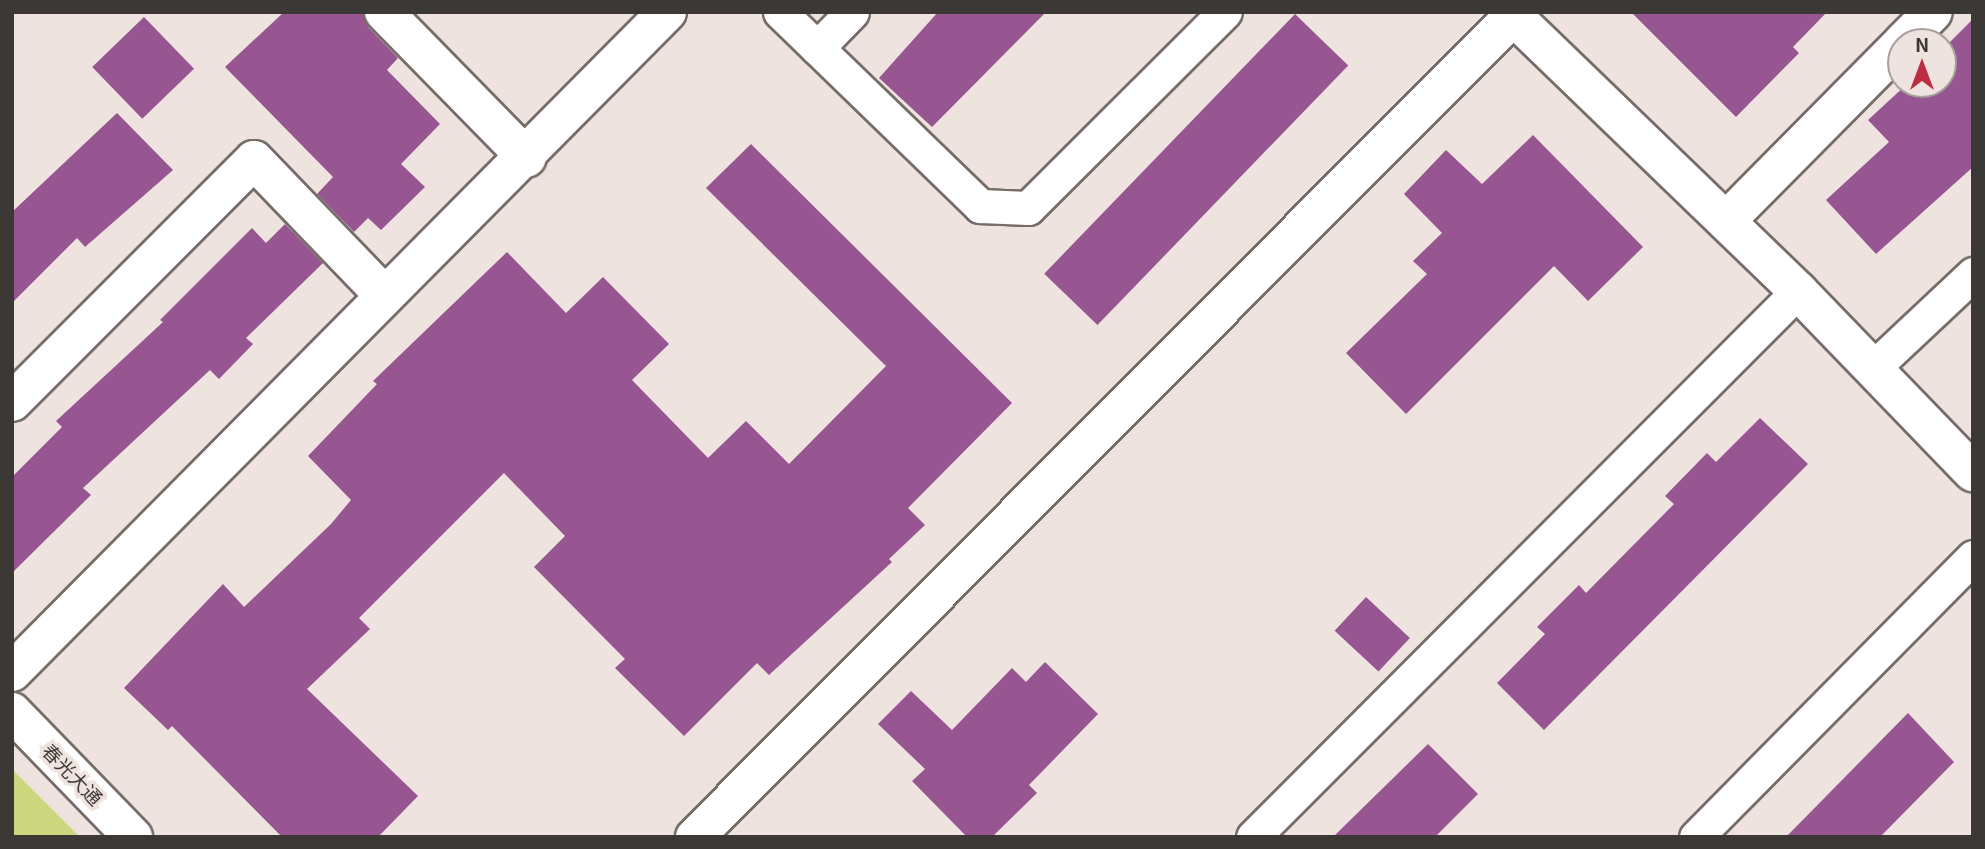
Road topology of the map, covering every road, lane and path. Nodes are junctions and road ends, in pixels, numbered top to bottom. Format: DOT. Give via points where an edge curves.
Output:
graph roads {
  1 [pos="384,12"];
  2 [pos="667,12"];
  3 [pos="780,12"];
  4 [pos="852,12"];
  5 [pos="1225,12"];
  6 [pos="1933,12"];
  7 [pos="1513,14"];
  8 [pos="1917,28"];
  9 [pos="817,48"];
  10 [pos="1887,58"];
  11 [pos="527,158"];
  12 [pos="1726,221"];
  13 [pos="1973,274"];
  14 [pos="1798,291"];
  15 [pos="383,294"];
  16 [pos="1872,369"];
  17 [pos="12,402"];
  18 [pos="1973,472"];
  19 [pos="1973,557"];
  20 [pos="12,672"];
  21 [pos="12,712"];
  22 [pos="133,837"];
  23 [pos="695,837"];
  24 [pos="1254,837"];
  25 [pos="1696,837"];
  1 -- 11 [label="street"];
  2 -- 11 [label="street"];
  3 -- 9 [label="lane"];
  4 -- 9 [label="lane"];
  5 -- 9 [label="lane" via="1028,208 980,206"];
  6 -- 8 [label="street"];
  7 -- 12 [label="street"];
  7 -- 23 [label="street"];
  10 -- 12 [label="street"];
  11 -- 15 [label="street"];
  12 -- 14 [label="street"];
  13 -- 16 [label="lane"];
  14 -- 16 [label="street"];
  14 -- 24 [label="lane"];
  15 -- 17 [label="street" via="254,160"];
  15 -- 20 [label="street"];
  16 -- 18 [label="street"];
  19 -- 25 [label="lane"];
  21 -- 22 [label="street, 春光大通"];
}
